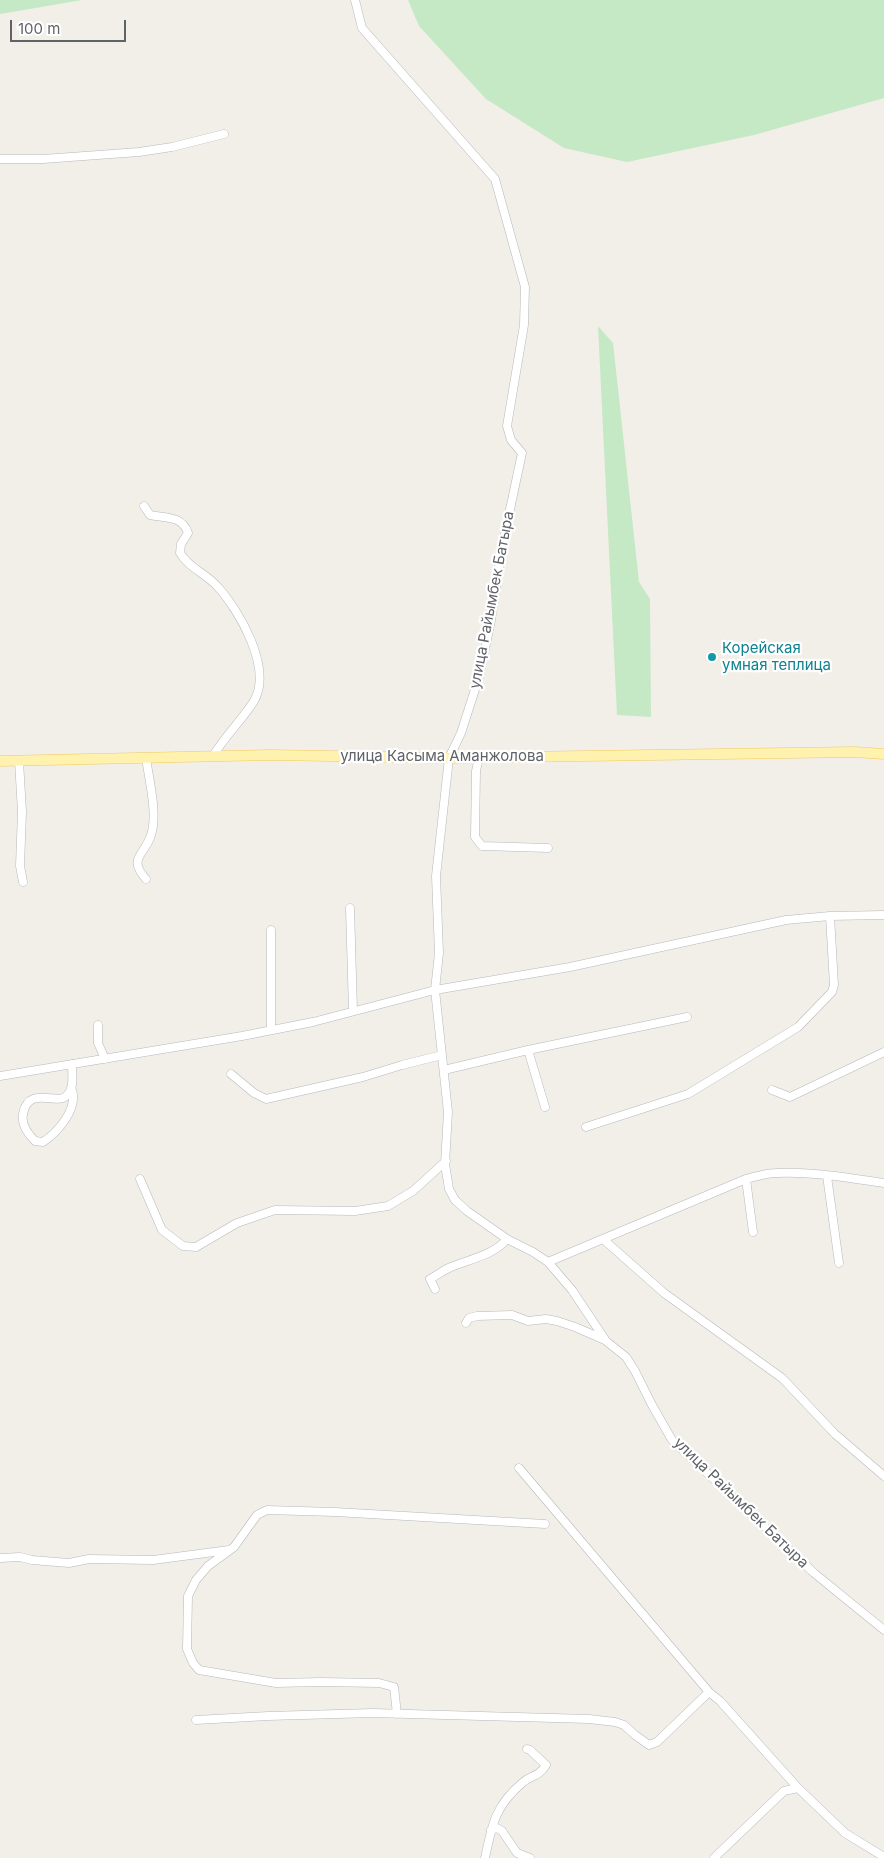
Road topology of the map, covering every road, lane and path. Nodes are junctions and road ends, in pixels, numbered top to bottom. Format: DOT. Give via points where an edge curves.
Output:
graph roads {
  1 [pos="355,0"];
  2 [pos="224,134"];
  3 [pos="0,159"];
  4 [pos="144,506"];
  5 [pos="884,754"];
  6 [pos="213,756"];
  7 [pos="479,757"];
  8 [pos="146,758"];
  9 [pos="449,758"];
  10 [pos="0,761"];
  11 [pos="19,761"];
  12 [pos="548,848"];
  13 [pos="146,879"];
  14 [pos="23,882"];
  15 [pos="350,908"];
  16 [pos="884,915"];
  17 [pos="830,916"];
  18 [pos="271,930"];
  19 [pos="435,990"];
  20 [pos="353,1011"];
  21 [pos="687,1017"];
  22 [pos="98,1025"];
  23 [pos="271,1029"];
  24 [pos="528,1050"];
  25 [pos="884,1052"];
  26 [pos="442,1055"];
  27 [pos="104,1059"];
  28 [pos="72,1064"];
  29 [pos="444,1070"];
  30 [pos="231,1074"];
  31 [pos="0,1076"];
  32 [pos="72,1090"];
  33 [pos="772,1090"];
  34 [pos="545,1107"];
  35 [pos="586,1127"];
  36 [pos="446,1161"];
  37 [pos="827,1176"];
  38 [pos="140,1179"];
  39 [pos="746,1179"];
  40 [pos="884,1183"];
  41 [pos="753,1232"];
  42 [pos="508,1238"];
  43 [pos="602,1239"];
  44 [pos="548,1262"];
  45 [pos="839,1263"];
  46 [pos="435,1289"];
  47 [pos="466,1323"];
  48 [pos="606,1341"];
  49 [pos="519,1468"];
  50 [pos="884,1476"];
  51 [pos="545,1524"];
  52 [pos="230,1550"];
  53 [pos="0,1558"];
  54 [pos="884,1630"];
  55 [pos="710,1692"];
  56 [pos="397,1714"];
  57 [pos="196,1720"];
  58 [pos="527,1749"];
  59 [pos="798,1788"];
  60 [pos="491,1830"];
  61 [pos="484,1858"];
  62 [pos="530,1858"];
  63 [pos="714,1858"];
  64 [pos="884,1858"];
  1 -- 9 [label="street, улица Райымбек Батыра" via="362,28 494,179 525,288 524,325 507,426 511,440 522,453 479,677 461,733"];
  2 -- 3 [label="street" via="140,152"];
  4 -- 6 [label="street" via="150,515 176,518 187,528 180,553 221,591 239,617 254,648 259,687 254,700"];
  5 -- 7 [label="main road, улица Касыма Аманжолова"];
  6 -- 8 [label="main road, улица Касыма Аманжолова"];
  6 -- 9 [label="main road, улица Касыма Аманжолова"];
  7 -- 9 [label="main road, улица Касыма Аманжолова"];
  7 -- 12 [label="street" via="474,837 482,846"];
  8 -- 11 [label="main road, улица Касыма Аманжолова"];
  8 -- 13 [label="street" via="153,814 151,835 137,861"];
  9 -- 19 [label="street, улица Райымбек Батыра" via="436,876 439,953"];
  10 -- 11 [label="main road, улица Касыма Аманжолова"];
  11 -- 14 [label="street"];
  15 -- 20 [label="street"];
  16 -- 17 [label="street"];
  17 -- 19 [label="street" via="786,920 570,967"];
  17 -- 35 [label="street" via="832,992 798,1027 688,1094"];
  18 -- 23 [label="street"];
  19 -- 20 [label="street"];
  19 -- 26 [label="street, улица Райымбек Батыра"];
  20 -- 23 [label="street"];
  21 -- 24 [label="street"];
  22 -- 27 [label="street" via="98,1043"];
  23 -- 27 [label="street"];
  24 -- 29 [label="street"];
  24 -- 34 [label="street"];
  25 -- 33 [label="street" via="790,1097"];
  26 -- 29 [label="street, улица Райымбек Батыра"];
  26 -- 30 [label="street" via="266,1099"];
  27 -- 28 [label="street"];
  28 -- 31 [label="street"];
  28 -- 32 [label="street"];
  29 -- 36 [label="street, улица Райымбек Батыра" via="448,1112"];
  32 -- 32 [label="street" via="62,1099 35,1098 24,1107 22,1118 35,1142 44,1142 54,1135 65,1120 72,1105"];
  36 -- 38 [label="street" via="413,1191 388,1206 355,1211 275,1210 237,1222 196,1247 183,1246 162,1230"];
  36 -- 42 [label="street, улица Райымбек Батыра" via="449,1189 455,1200 466,1211"];
  37 -- 39 [label="street" via="775,1173"];
  37 -- 40 [label="street"];
  37 -- 45 [label="street"];
  39 -- 41 [label="street"];
  39 -- 43 [label="street"];
  42 -- 44 [label="street, улица Райымбек Батыра"];
  42 -- 46 [label="street" via="487,1254 430,1279"];
  43 -- 44 [label="street"];
  43 -- 50 [label="street" via="664,1293 782,1378 835,1434"];
  44 -- 48 [label="street, улица Райымбек Батыра" via="572,1290"];
  47 -- 48 [label="street" via="469,1318 477,1316 512,1315 528,1321 546,1319 575,1326"];
  48 -- 54 [label="street, улица Райымбек Батыра" via="626,1358 635,1371 672,1440 814,1573"];
  49 -- 55 [label="street"];
  51 -- 52 [label="street" via="267,1510 257,1515"];
  52 -- 53 [label="street" via="153,1560 96,1558 69,1563"];
  52 -- 56 [label="street" via="208,1566 188,1596 187,1649 199,1670 276,1683 379,1683 394,1687"];
  55 -- 56 [label="street" via="658,1742 649,1745 624,1725 615,1722"];
  55 -- 59 [label="street"];
  56 -- 57 [label="street"];
  58 -- 60 [label="street" via="546,1766 505,1800"];
  59 -- 63 [label="street" via="784,1791"];
  59 -- 64 [label="street" via="845,1833"];
  60 -- 61 [label="street"];
  60 -- 62 [label="street" via="497,1828 502,1831 517,1854"];
}
